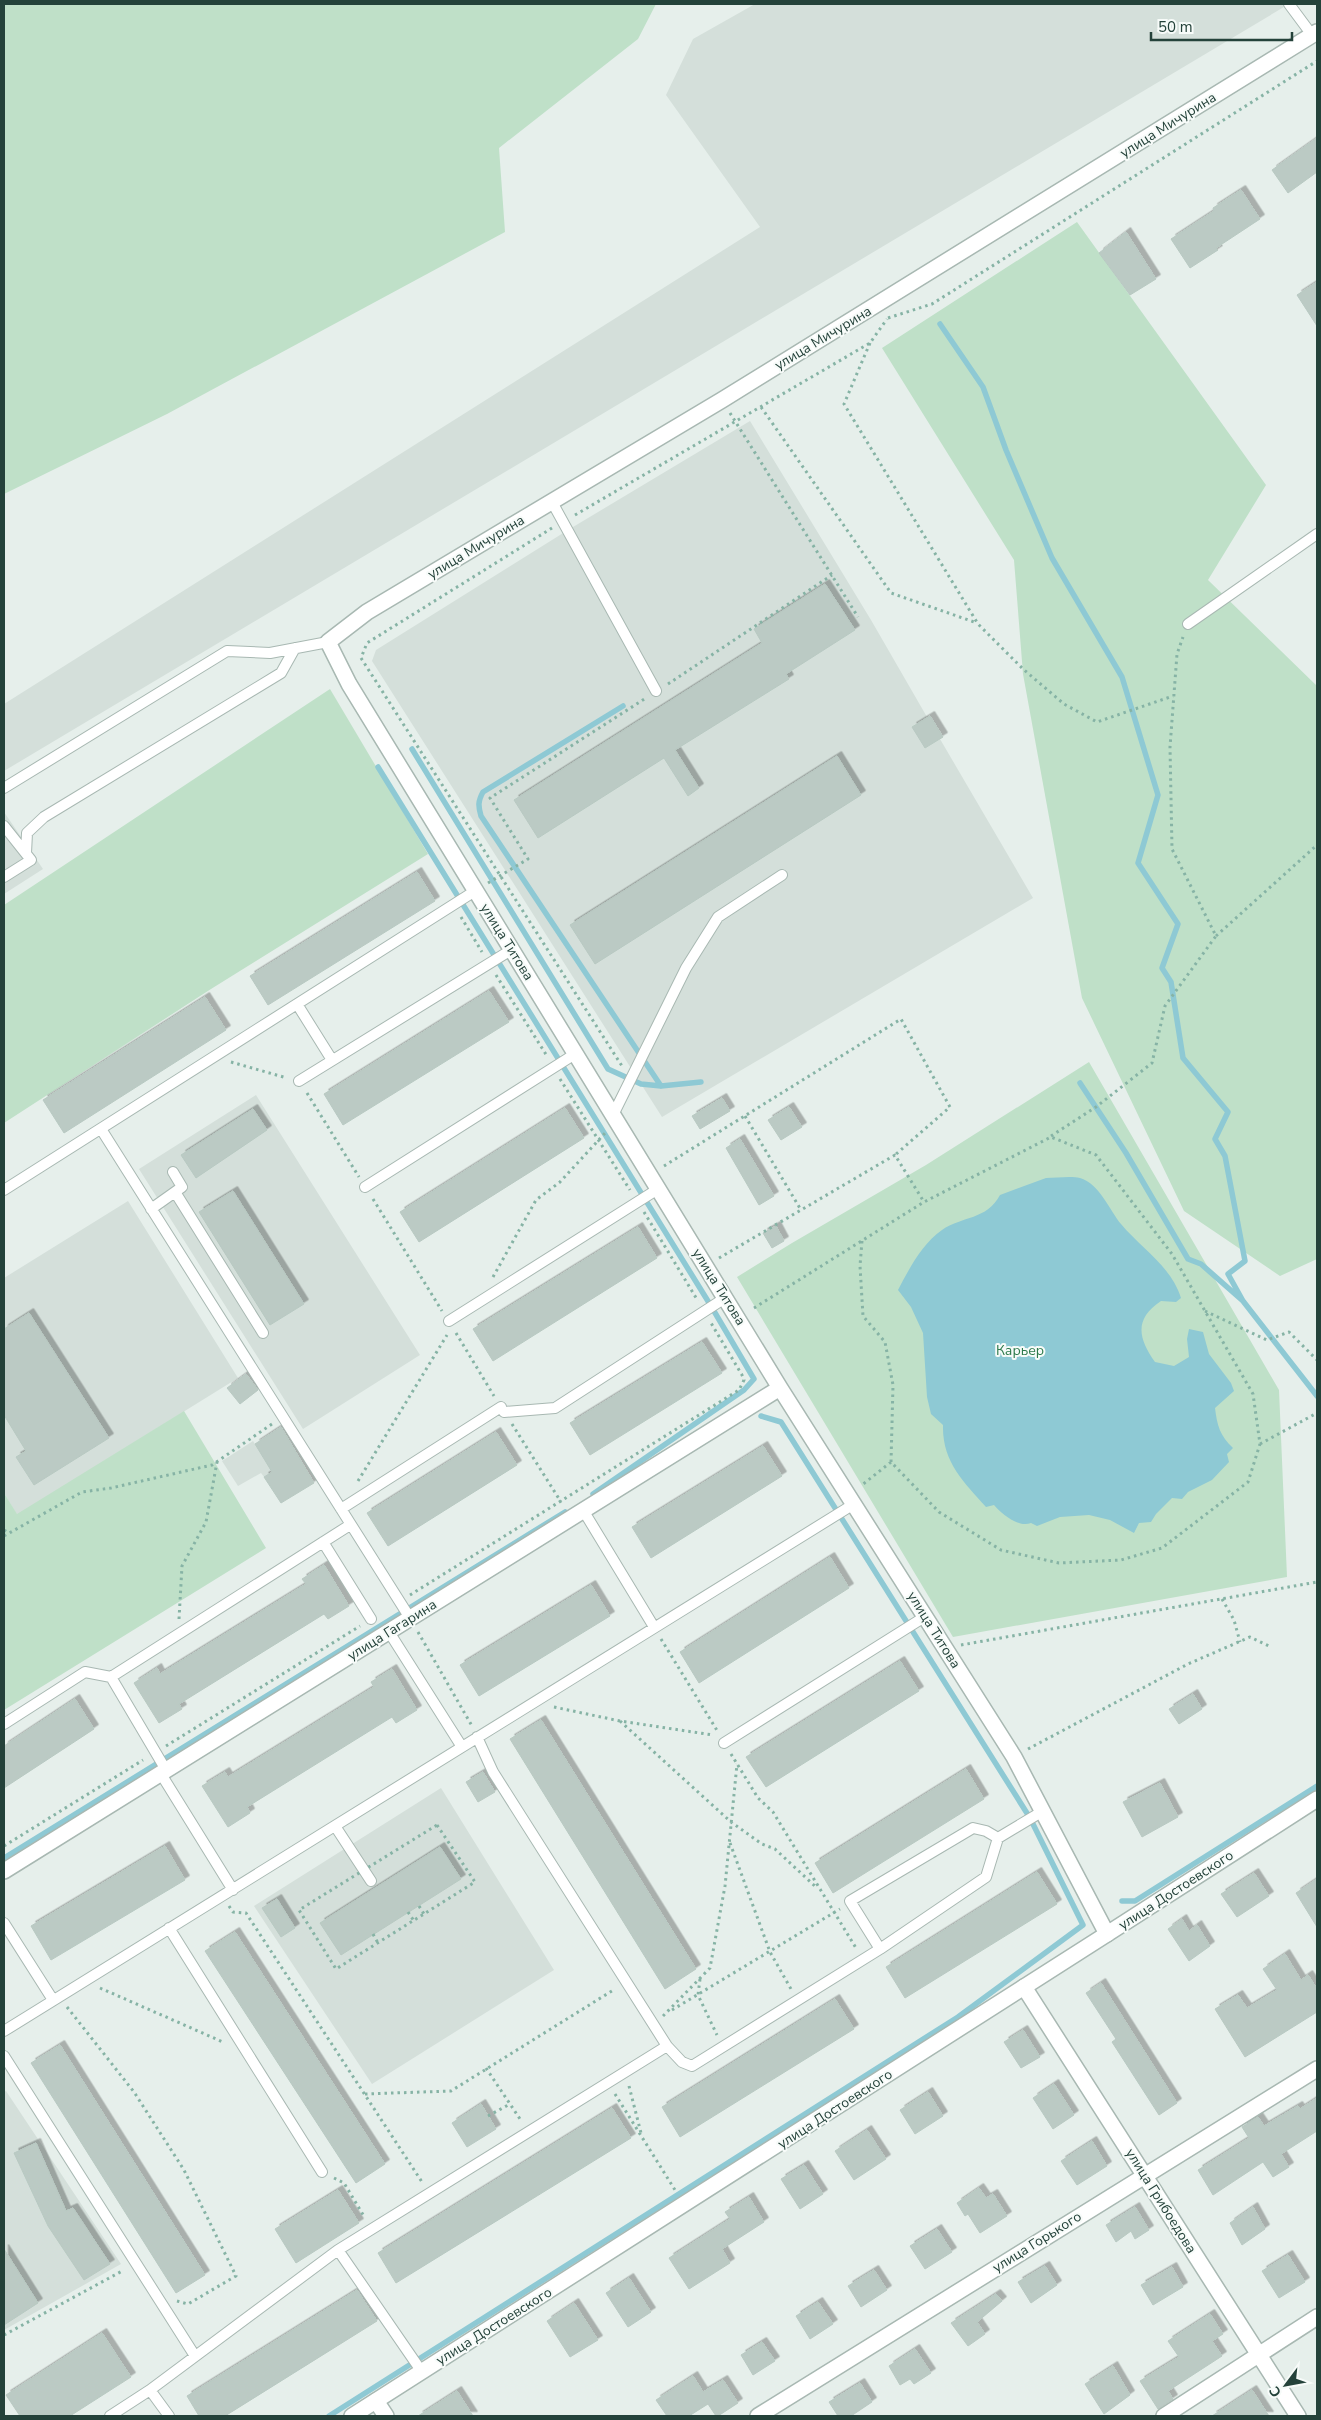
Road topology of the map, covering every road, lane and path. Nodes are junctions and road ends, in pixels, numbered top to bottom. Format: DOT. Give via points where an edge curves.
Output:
graph roads {
  1 [pos="1289,4"];
  2 [pos="1316,36"];
  3 [pos="1317,61"];
  4 [pos="902,290"];
  5 [pos="887,319"];
  6 [pos="870,343"];
  7 [pos="722,400"];
  8 [pos="761,406"];
  9 [pos="736,421"];
  10 [pos="552,502"];
  11 [pos="563,522"];
  12 [pos="1317,534"];
  13 [pos="832,575"];
  14 [pos="858,617"];
  15 [pos="978,624"];
  16 [pos="1188,624"];
  17 [pos="328,642"];
  18 [pos="296,648"];
  19 [pos="656,692"];
  20 [pos="1174,696"];
  21 [pos="4,788"];
  22 [pos="4,826"];
  23 [pos="1317,845"];
  24 [pos="26,853"];
  25 [pos="502,875"];
  26 [pos="782,875"];
  27 [pos="4,877"];
  28 [pos="489,882"];
  29 [pos="475,891"];
  30 [pos="453,905"];
  31 [pos="1216,936"];
  32 [pos="512,950"];
  33 [pos="489,963"];
  34 [pos="297,1004"];
  35 [pos="576,1054"];
  36 [pos="214,1057"];
  37 [pos="332,1060"];
  38 [pos="553,1068"];
  39 [pos="630,1080"];
  40 [pos="299,1081"];
  41 [pos="613,1115"];
  42 [pos="745,1116"];
  43 [pos="101,1129"];
  44 [pos="602,1135"];
  45 [pos="1050,1137"];
  46 [pos="599,1140"];
  47 [pos="895,1155"];
  48 [pos="664,1166"];
  49 [pos="172,1172"];
  50 [pos="365,1187"];
  51 [pos="658,1189"];
  52 [pos="4,1190"];
  53 [pos="175,1192"];
  54 [pos="637,1202"];
  55 [pos="924,1202"];
  56 [pos="151,1209"];
  57 [pos="802,1210"];
  58 [pos="862,1241"];
  59 [pos="719,1258"];
  60 [pos="492,1278"];
  61 [pos="725,1298"];
  62 [pos="754,1308"];
  63 [pos="704,1311"];
  64 [pos="1205,1311"];
  65 [pos="449,1321"];
  66 [pos="263,1332"];
  67 [pos="1317,1360"];
  68 [pos="780,1388"];
  69 [pos="503,1409"];
  70 [pos="1317,1413"];
  71 [pos="283,1417"];
  72 [pos="1260,1444"];
  73 [pos="218,1462"];
  74 [pos="891,1462"];
  75 [pos="356,1484"];
  76 [pos="862,1485"];
  77 [pos="561,1502"];
  78 [pos="854,1504"];
  79 [pos="340,1509"];
  80 [pos="583,1510"];
  81 [pos="350,1525"];
  82 [pos="4,1530"];
  83 [pos="9,1533"];
  84 [pos="4,1536"];
  85 [pos="324,1542"];
  86 [pos="1317,1582"];
  87 [pos="1222,1598"];
  88 [pos="399,1602"];
  89 [pos="926,1616"];
  90 [pos="410,1618"];
  91 [pos="371,1619"];
  92 [pos="654,1627"];
  93 [pos="389,1632"];
  94 [pos="178,1635"];
  95 [pos="1240,1642"];
  96 [pos="1268,1646"];
  97 [pos="945,1648"];
  98 [pos="111,1677"];
  99 [pos="534,1702"];
  100 [pos="620,1721"];
  101 [pos="4,1724"];
  102 [pos="477,1737"];
  103 [pos="724,1743"];
  104 [pos="462,1747"];
  105 [pos="156,1752"];
  106 [pos="1014,1757"];
  107 [pos="737,1764"];
  108 [pos="164,1772"];
  109 [pos="1317,1799"];
  110 [pos="1043,1811"];
  111 [pos="731,1822"];
  112 [pos="335,1826"];
  113 [pos="998,1838"];
  114 [pos="729,1841"];
  115 [pos="4,1846"];
  116 [pos="363,1869"];
  117 [pos="4,1871"];
  118 [pos="371,1881"];
  119 [pos="232,1890"];
  120 [pos="821,1891"];
  121 [pos="222,1896"];
  122 [pos="850,1901"];
  123 [pos="418,1906"];
  124 [pos="408,1912"];
  125 [pos="835,1913"];
  126 [pos="424,1914"];
  127 [pos="414,1920"];
  128 [pos="4,1923"];
  129 [pos="169,1928"];
  130 [pos="373,1934"];
  131 [pos="1107,1934"];
  132 [pos="378,1943"];
  133 [pos="880,1949"];
  134 [pos="770,1952"];
  135 [pos="863,1959"];
  136 [pos="700,1979"];
  137 [pos="84,1981"];
  138 [pos="626,1982"];
  139 [pos="1024,1987"];
  140 [pos="698,1995"];
  141 [pos="56,1998"];
  142 [pos="798,2000"];
  143 [pos="668,2012"];
  144 [pos="654,2025"];
  145 [pos="4,2031"];
  146 [pos="667,2046"];
  147 [pos="723,2047"];
  148 [pos="248,2053"];
  149 [pos="4,2056"];
  150 [pos="486,2068"];
  151 [pos="1317,2069"];
  152 [pos="625,2072"];
  153 [pos="608,2082"];
  154 [pos="365,2094"];
  155 [pos="510,2104"];
  156 [pos="488,2116"];
  157 [pos="529,2132"];
  158 [pos="641,2136"];
  159 [pos="322,2172"];
  160 [pos="1145,2175"];
  161 [pos="674,2189"];
  162 [pos="430,2193"];
  163 [pos="372,2229"];
  164 [pos="338,2250"];
  165 [pos="136,2263"];
  166 [pos="155,2294"];
  167 [pos="1317,2317"];
  168 [pos="4,2335"];
  169 [pos="195,2356"];
  170 [pos="1258,2356"];
  171 [pos="422,2372"];
  172 [pos="150,2390"];
  173 [pos="376,2401"];
  174 [pos="110,2416"];
  175 [pos="169,2416"];
  176 [pos="352,2416"];
  177 [pos="386,2416"];
  178 [pos="758,2416"];
  179 [pos="1164,2416"];
  180 [pos="1298,2416"];
  1 -- 2 [label="lane"];
  2 -- 4 [label="street, улица Мичурина"];
  3 -- 5 [label="path" via="932,304"];
  4 -- 5 [label="path"];
  4 -- 7 [label="street, улица Мичурина"];
  5 -- 6 [label="path"];
  6 -- 8 [label="path"];
  6 -- 15 [label="path" via="844,404"];
  7 -- 9 [label="path"];
  7 -- 10 [label="street, улица Мичурина"];
  8 -- 9 [label="path"];
  8 -- 15 [label="path" via="891,593"];
  9 -- 11 [label="path"];
  9 -- 13 [label="path"];
  10 -- 11 [label="lane"];
  10 -- 17 [label="street, улица Мичурина" via="367,612"];
  11 -- 19 [label="lane"];
  11 -- 25 [label="path" via="367,643 361,658"];
  12 -- 16 [label="lane"];
  13 -- 14 [label="path"];
  13 -- 19 [label="path"];
  15 -- 20 [label="path" via="1064,704 1097,722"];
  16 -- 20 [label="path" via="1176,654"];
  17 -- 18 [label="lane"];
  17 -- 29 [label="street, улица Титова" via="349,684"];
  18 -- 21 [label="lane" via="270,654 227,651"];
  18 -- 24 [label="lane" via="281,673 44,817 27,834"];
  19 -- 25 [label="path" via="490,798 528,859"];
  20 -- 31 [label="path" via="1170,747 1172,848"];
  22 -- 24 [label="lane"];
  23 -- 31 [label="path"];
  24 -- 27 [label="lane" via="31,860"];
  25 -- 28 [label="path"];
  25 -- 39 [label="path"];
  26 -- 39 [label="lane" via="718,917 686,968"];
  29 -- 30 [label="lane"];
  29 -- 32 [label="street, улица Титова"];
  30 -- 33 [label="path"];
  30 -- 34 [label="lane"];
  31 -- 45 [label="path" via="1165,1006 1152,1063 1096,1107"];
  32 -- 33 [label="lane"];
  32 -- 35 [label="street, улица Титова"];
  33 -- 37 [label="lane"];
  33 -- 38 [label="path"];
  34 -- 36 [label="lane"];
  34 -- 37 [label="lane"];
  35 -- 38 [label="lane"];
  35 -- 41 [label="street, улица Титова"];
  36 -- 40 [label="path"];
  36 -- 43 [label="lane"];
  37 -- 40 [label="lane"];
  38 -- 46 [label="path"];
  38 -- 50 [label="lane"];
  39 -- 41 [label="lane"];
  40 -- 50 [label="path"];
  41 -- 51 [label="street, улица Титова"];
  42 -- 47 [label="path" via="901,1019 950,1107"];
  42 -- 48 [label="path"];
  42 -- 57 [label="path"];
  43 -- 52 [label="lane"];
  43 -- 56 [label="lane"];
  44 -- 46 [label="path"];
  45 -- 55 [label="path"];
  45 -- 64 [label="path" via="1096,1155 1172,1254"];
  46 -- 54 [label="path"];
  46 -- 60 [label="path" via="560,1182 536,1200"];
  47 -- 55 [label="path"];
  47 -- 57 [label="path"];
  49 -- 53 [label="lane" via="182,1187"];
  50 -- 65 [label="path"];
  51 -- 54 [label="lane"];
  51 -- 61 [label="street, улица Титова"];
  53 -- 56 [label="lane"];
  53 -- 66 [label="lane"];
  54 -- 63 [label="path"];
  54 -- 65 [label="lane"];
  55 -- 58 [label="path"];
  56 -- 71 [label="lane"];
  57 -- 59 [label="path"];
  58 -- 62 [label="path"];
  58 -- 74 [label="path" via="863,1316 885,1342 893,1385"];
  61 -- 63 [label="lane"];
  61 -- 68 [label="street, улица Титова"];
  63 -- 69 [label="lane" via="555,1408"];
  63 -- 77 [label="path" via="742,1375 744,1380 739,1390"];
  64 -- 67 [label="path" via="1268,1340 1290,1332"];
  64 -- 72 [label="path" via="1253,1394"];
  68 -- 78 [label="street, улица Титова"];
  68 -- 80 [label="street, улица Гагарина"];
  69 -- 75 [label="path" via="452,1327"];
  69 -- 77 [label="path"];
  69 -- 79 [label="lane"];
  70 -- 72 [label="path"];
  71 -- 73 [label="path"];
  71 -- 79 [label="lane"];
  72 -- 74 [label="path" via="1248,1482 1162,1548 1121,1560 1059,1563 1001,1550 939,1512"];
  73 -- 83 [label="path" via="82,1492"];
  73 -- 94 [label="path" via="206,1522 182,1566"];
  74 -- 76 [label="path"];
  77 -- 88 [label="path"];
  78 -- 89 [label="street, улица Титова"];
  78 -- 92 [label="lane"];
  79 -- 81 [label="lane"];
  80 -- 90 [label="street, улица Гагарина"];
  80 -- 92 [label="lane"];
  81 -- 85 [label="lane"];
  81 -- 88 [label="lane"];
  82 -- 83 [label="path"];
  83 -- 84 [label="path"];
  85 -- 91 [label="lane"];
  85 -- 94 [label="lane"];
  86 -- 87 [label="path"];
  87 -- 95 [label="path" via="1234,1620"];
  87 -- 97 [label="path"];
  88 -- 90 [label="lane"];
  89 -- 97 [label="street, улица Титова"];
  89 -- 103 [label="lane"];
  90 -- 93 [label="street, улица Гагарина"];
  90 -- 102 [label="path"];
  91 -- 105 [label="path"];
  92 -- 99 [label="lane"];
  92 -- 100 [label="path" via="721,1737"];
  93 -- 104 [label="lane"];
  93 -- 108 [label="street, улица Гагарина"];
  94 -- 98 [label="lane"];
  95 -- 96 [label="path" via="1250,1637"];
  95 -- 106 [label="path" via="1188,1664"];
  97 -- 106 [label="street, улица Титова"];
  98 -- 101 [label="lane" via="85,1672"];
  98 -- 105 [label="lane"];
  99 -- 100 [label="path"];
  99 -- 102 [label="lane"];
  100 -- 111 [label="path"];
  102 -- 104 [label="lane"];
  102 -- 138 [label="lane" via="493,1772"];
  103 -- 107 [label="path"];
  104 -- 112 [label="lane"];
  105 -- 108 [label="lane"];
  105 -- 115 [label="path"];
  106 -- 110 [label="street, улица Титова"];
  107 -- 111 [label="path"];
  107 -- 120 [label="path" via="758,1798 773,1812"];
  108 -- 117 [label="street, улица Гагарина"];
  108 -- 119 [label="lane"];
  109 -- 131 [label="street, улица Достоевского"];
  110 -- 113 [label="lane"];
  110 -- 131 [label="street, улица Титова"];
  111 -- 114 [label="path"];
  111 -- 120 [label="path" via="762,1844 775,1849"];
  112 -- 116 [label="lane"];
  112 -- 119 [label="lane"];
  113 -- 122 [label="lane" via="973,1828"];
  113 -- 133 [label="lane" via="986,1877"];
  114 -- 134 [label="path"];
  114 -- 136 [label="path" via="725,1886 710,1968"];
  116 -- 118 [label="lane"];
  116 -- 126 [label="path" via="437,1825 475,1882"];
  116 -- 132 [label="path" via="299,1910 336,1969"];
  119 -- 121 [label="lane"];
  120 -- 125 [label="path"];
  121 -- 129 [label="lane"];
  121 -- 154 [label="path" via="233,1912 246,1913"];
  122 -- 125 [label="path"];
  122 -- 133 [label="lane"];
  123 -- 126 [label="path"];
  124 -- 127 [label="path"];
  125 -- 134 [label="path"];
  125 -- 135 [label="path"];
  126 -- 127 [label="path"];
  127 -- 132 [label="path"];
  128 -- 141 [label="lane"];
  129 -- 137 [label="lane"];
  129 -- 148 [label="lane"];
  130 -- 132 [label="path"];
  131 -- 139 [label="street, улица Достоевского"];
  133 -- 135 [label="lane"];
  134 -- 140 [label="path"];
  134 -- 142 [label="path"];
  135 -- 142 [label="lane"];
  136 -- 140 [label="path"];
  136 -- 143 [label="path"];
  137 -- 141 [label="lane"];
  137 -- 148 [label="path"];
  138 -- 144 [label="lane"];
  138 -- 150 [label="path"];
  139 -- 160 [label="street, улица Грибоедова"];
  139 -- 171 [label="street, улица Достоевского"];
  140 -- 143 [label="path"];
  140 -- 147 [label="path"];
  141 -- 145 [label="lane"];
  141 -- 166 [label="path" via="134,2092 184,2170 236,2276 188,2304"];
  142 -- 147 [label="lane"];
  143 -- 144 [label="path"];
  144 -- 146 [label="lane"];
  146 -- 147 [label="lane" via="682,2062 692,2066"];
  146 -- 152 [label="lane"];
  148 -- 159 [label="lane"];
  149 -- 165 [label="lane"];
  150 -- 154 [label="path" via="451,2091"];
  150 -- 155 [label="path"];
  151 -- 160 [label="street, улица Горького"];
  152 -- 153 [label="lane"];
  152 -- 158 [label="path"];
  153 -- 157 [label="lane"];
  153 -- 158 [label="path"];
  154 -- 162 [label="path"];
  155 -- 156 [label="path"];
  155 -- 157 [label="path"];
  157 -- 162 [label="lane"];
  158 -- 161 [label="path"];
  159 -- 163 [label="path" via="344,2183"];
  160 -- 170 [label="street, улица Грибоедова"];
  160 -- 178 [label="street, улица Горького"];
  162 -- 163 [label="lane"];
  163 -- 164 [label="lane"];
  164 -- 169 [label="lane"];
  164 -- 171 [label="lane"];
  165 -- 166 [label="lane"];
  165 -- 168 [label="path"];
  166 -- 169 [label="lane"];
  167 -- 170 [label="street"];
  169 -- 172 [label="lane"];
  170 -- 179 [label="street"];
  170 -- 180 [label="street, улица Грибоедова"];
  171 -- 173 [label="street, улица Достоевского"];
  172 -- 174 [label="lane"];
  172 -- 175 [label="lane"];
  173 -- 176 [label="street, улица Достоевского"];
  173 -- 177 [label="street"];
}
